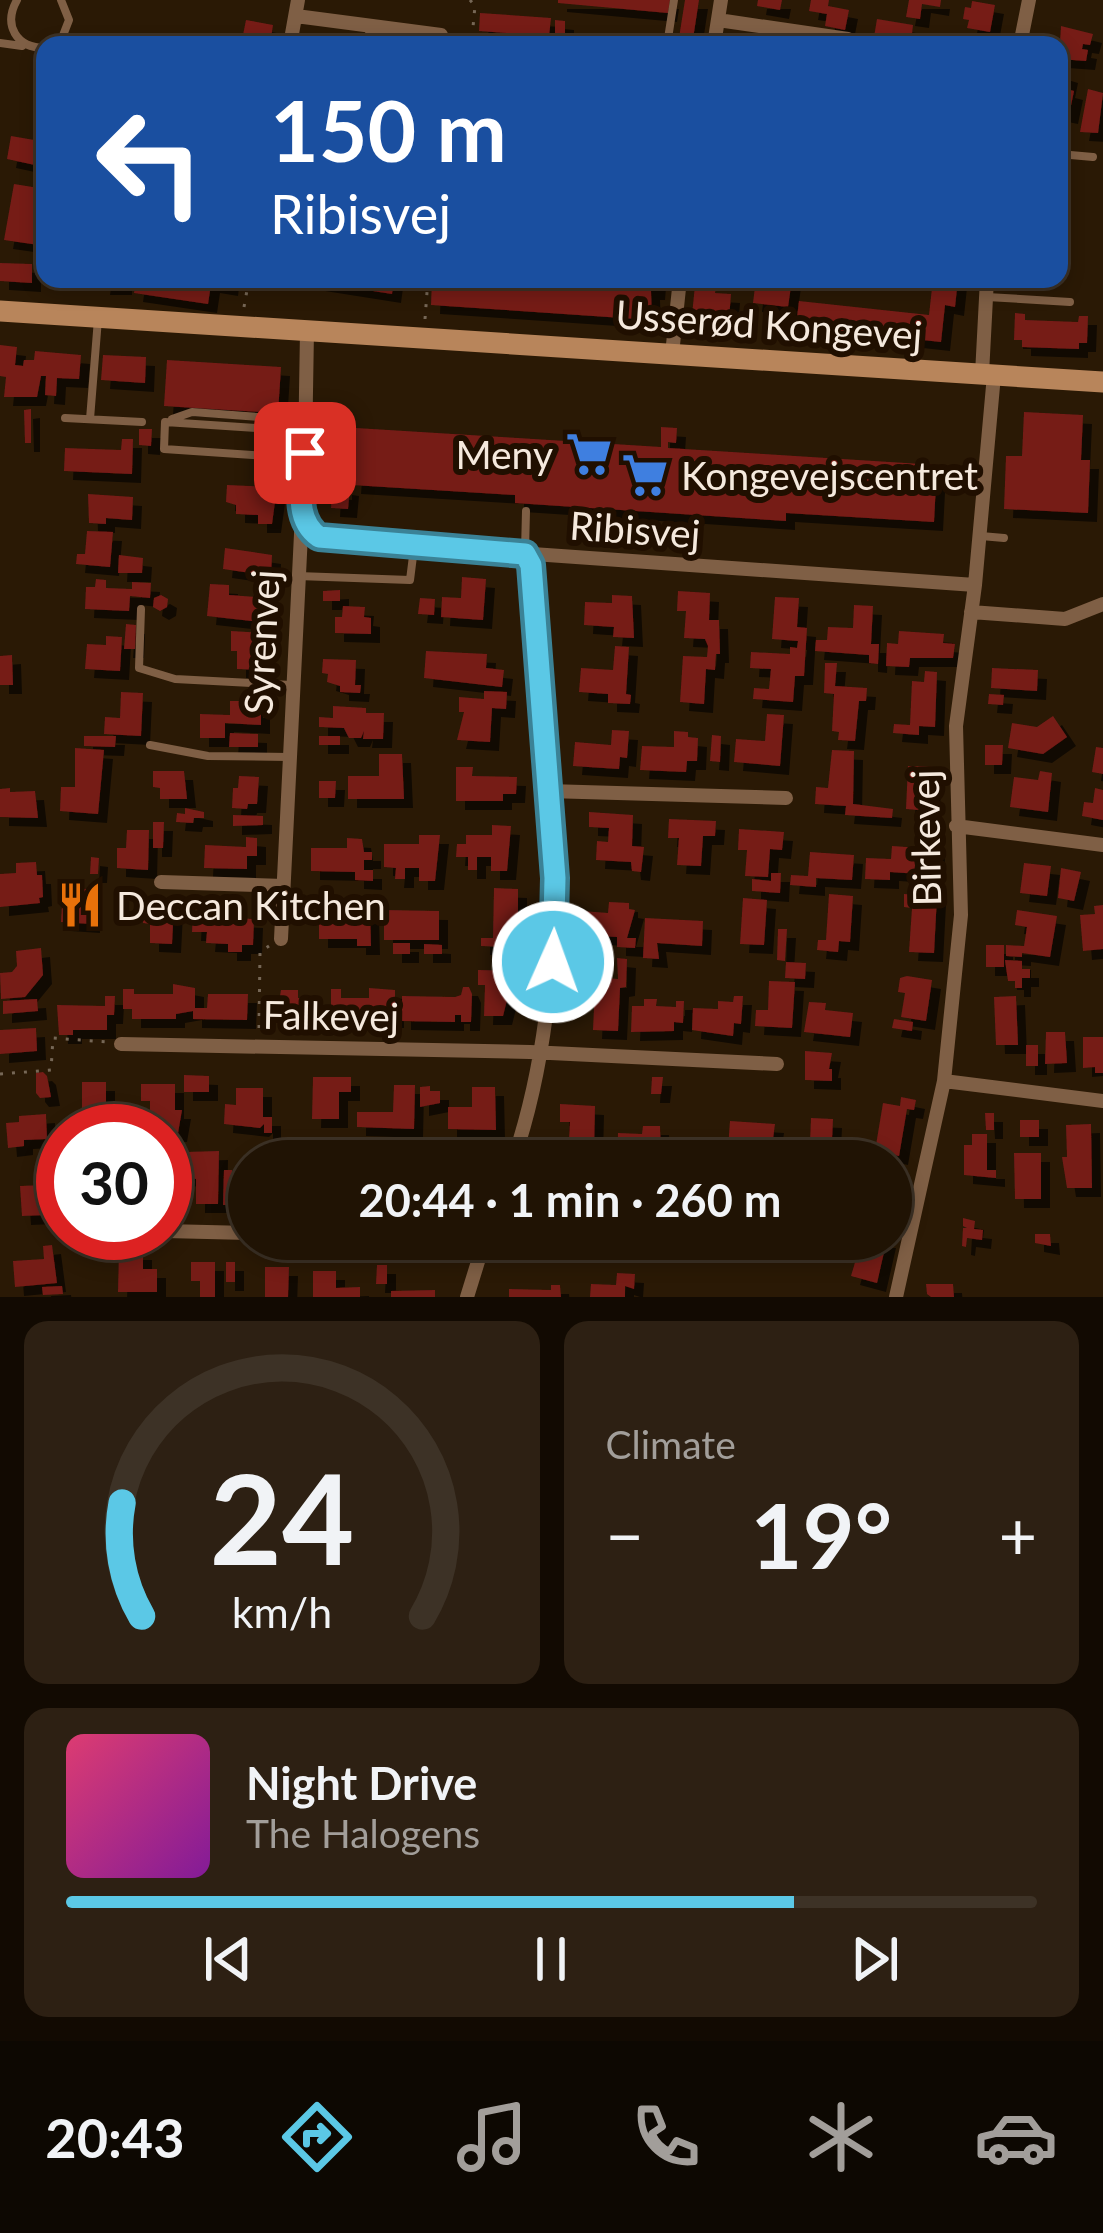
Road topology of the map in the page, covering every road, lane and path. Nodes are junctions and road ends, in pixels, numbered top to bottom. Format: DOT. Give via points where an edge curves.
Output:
graph roads {
  1 [pos="17,0"];
  2 [pos="61,0"];
  3 [pos="470,0"];
  4 [pos="674,0"];
  5 [pos="721,0"];
  6 [pos="1029,0"];
  7 [pos="297,8"];
  8 [pos="718,20"];
  9 [pos="370,26"];
  10 [pos="63,36"];
  11 [pos="369,36"];
  12 [pos="441,36"];
  13 [pos="473,36"];
  14 [pos="668,36"];
  15 [pos="715,36"];
  16 [pos="827,36"];
  17 [pos="1022,36"];
  18 [pos="0,43"];
  19 [pos="36,43"];
  20 [pos="36,46"];
  21 [pos="1068,155"];
  22 [pos="1094,157"];
  23 [pos="247,288"];
  24 [pos="427,288"];
  25 [pos="679,288"];
  26 [pos="986,288"];
  27 [pos="986,297"];
  28 [pos="1070,302"];
  29 [pos="0,311"];
  30 [pos="98,317"];
  31 [pos="240,326"];
  32 [pos="307,331"];
  33 [pos="424,338"];
  34 [pos="672,354"];
  35 [pos="988,374"];
  36 [pos="1103,382"];
  37 [pos="65,418"];
  38 [pos="90,419"];
  39 [pos="142,422"];
  40 [pos="305,453"];
  41 [pos="280,457"];
  42 [pos="526,511"];
  43 [pos="301,516"];
  44 [pos="980,536"];
  45 [pos="1004,538"];
  46 [pos="414,546"];
  47 [pos="525,554"];
  48 [pos="298,576"];
  49 [pos="975,585"];
  50 [pos="1103,604"];
  51 [pos="141,609"];
  52 [pos="971,612"];
  53 [pos="291,685"];
  54 [pos="151,745"];
  55 [pos="289,757"];
  56 [pos="548,791"];
  57 [pos="786,798"];
  58 [pos="956,826"];
  59 [pos="1103,845"];
  60 [pos="161,882"];
  61 [pos="284,886"];
  62 [pos="281,939"];
  63 [pos="260,952"];
  64 [pos="260,1031"];
  65 [pos="121,1044"];
  66 [pos="539,1053"];
  67 [pos="777,1064"];
  68 [pos="0,1074"];
  69 [pos="944,1081"];
  70 [pos="1103,1101"];
  71 [pos="518,1140"];
  72 [pos="192,1232"];
  73 [pos="228,1232"];
  74 [pos="478,1260"];
  75 [pos="467,1297"];
  76 [pos="896,1297"];
  1 -- 19 [label="lane" via="13,33"];
  2 -- 10 [label="lane" via="69,20"];
  3 -- 13 [label="path"];
  4 -- 14 [label="lane"];
  5 -- 8 [label="street"];
  6 -- 17 [label="street"];
  7 -- 9 [label="street"];
  8 -- 15 [label="street"];
  8 -- 16 [label="street"];
  9 -- 11 [label="lane"];
  9 -- 12 [label="street"];
  18 -- 20 [label="lane"];
  21 -- 22 [label="lane"];
  23 -- 31 [label="path"];
  24 -- 33 [label="path"];
  25 -- 34 [label="street"];
  26 -- 27 [label="street, Birkevej"];
  27 -- 28 [label="lane"];
  27 -- 35 [label="street, Birkevej"];
  29 -- 30 [label="main road, Usserød Kongevej"];
  30 -- 31 [label="main road, Usserød Kongevej"];
  30 -- 38 [label="lane"];
  31 -- 32 [label="main road, Usserød Kongevej"];
  32 -- 33 [label="main road, Usserød Kongevej"];
  32 -- 40 [label="street, Syrenvej"];
  33 -- 34 [label="main road, Usserød Kongevej"];
  34 -- 35 [label="main road, Usserød Kongevej"];
  35 -- 36 [label="main road, Usserød Kongevej"];
  35 -- 44 [label="street, Birkevej"];
  37 -- 38 [label="lane"];
  38 -- 39 [label="lane"];
  40 -- 41 [label="lane"];
  40 -- 43 [label="street, Syrenvej"];
  41 -- 41 [label="lane" via="164,449 165,422 272,429"];
  42 -- 47 [label="lane"];
  43 -- 46 [label="street, Ribisvej" via="319,537"];
  43 -- 48 [label="street, Syrenvej"];
  44 -- 45 [label="lane"];
  44 -- 49 [label="street, Birkevej"];
  46 -- 47 [label="street, Ribisvej"];
  46 -- 48 [label="lane" via="410,580"];
  47 -- 49 [label="street, Ribisvej"];
  47 -- 56 [label="street"];
  48 -- 53 [label="street, Syrenvej"];
  49 -- 52 [label="street, Birkevej"];
  50 -- 52 [label="street" via="1065,619"];
  51 -- 53 [label="lane" via="139,668 175,679"];
  52 -- 58 [label="street, Birkevej" via="956,726"];
  53 -- 55 [label="street, Syrenvej"];
  54 -- 55 [label="lane" via="208,756"];
  55 -- 61 [label="street, Syrenvej"];
  56 -- 57 [label="street"];
  56 -- 66 [label="street" via="554,930"];
  58 -- 59 [label="street"];
  58 -- 69 [label="street, Birkevej" via="961,916"];
  60 -- 61 [label="street"];
  61 -- 62 [label="street, Syrenvej"];
  63 -- 64 [label="path"];
  65 -- 66 [label="street, Falkevej"];
  65 -- 68 [label="path" via="53,1038 52,1070"];
  66 -- 67 [label="street, Falkevej"];
  66 -- 71 [label="street"];
  69 -- 70 [label="street"];
  69 -- 76 [label="street, Birkevej"];
  72 -- 73 [label="street"];
  74 -- 75 [label="street"];
}
